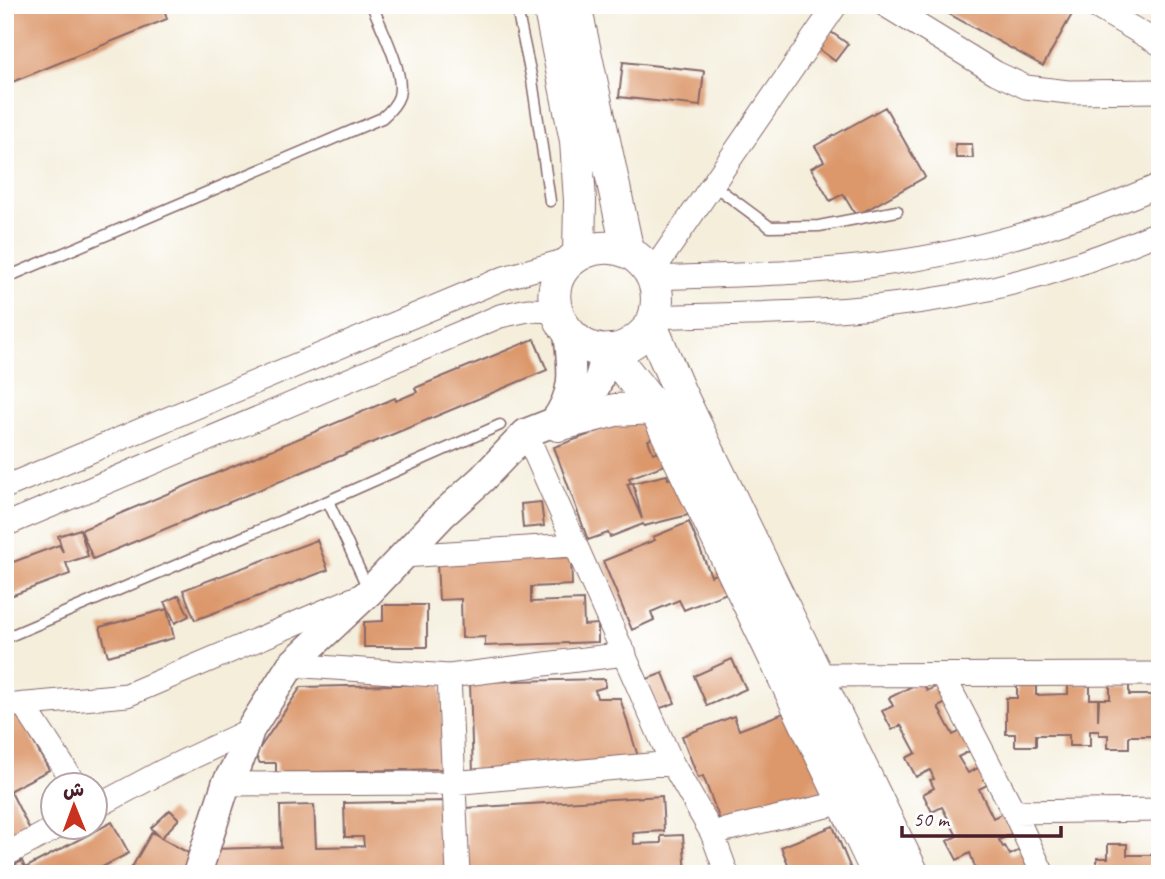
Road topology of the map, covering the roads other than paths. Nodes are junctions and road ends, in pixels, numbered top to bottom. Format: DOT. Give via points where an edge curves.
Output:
graph roads {
  1 [pos="372,5"];
  2 [pos="516,5"];
  3 [pos="549,5"];
  4 [pos="575,5"];
  5 [pos="836,5"];
  6 [pos="885,5"];
  7 [pos="1093,5"];
  8 [pos="1160,44"];
  9 [pos="1160,91"];
  10 [pos="712,184"];
  11 [pos="1160,185"];
  12 [pos="550,201"];
  13 [pos="897,211"];
  14 [pos="1160,232"];
  15 [pos="628,252"];
  16 [pos="578,256"];
  17 [pos="652,276"];
  18 [pos="5,278"];
  19 [pos="653,321"];
  20 [pos="562,322"];
  21 [pos="607,350"];
  22 [pos="655,408"];
  23 [pos="556,424"];
  24 [pos="513,429"];
  25 [pos="5,487"];
  26 [pos="328,501"];
  27 [pos="5,525"];
  28 [pos="573,545"];
  29 [pos="403,556"];
  30 [pos="369,592"];
  31 [pos="5,638"];
  32 [pos="625,654"];
  33 [pos="290,665"];
  34 [pos="1160,674"];
  35 [pos="783,675"];
  36 [pos="817,675"];
  37 [pos="943,675"];
  38 [pos="449,676"];
  39 [pos="14,705"];
  40 [pos="250,730"];
  41 [pos="672,763"];
  42 [pos="64,770"];
  43 [pos="452,783"];
  44 [pos="226,784"];
  45 [pos="108,800"];
  46 [pos="844,802"];
  47 [pos="1160,810"];
  48 [pos="1014,812"];
  49 [pos="712,833"];
  50 [pos="38,838"];
  51 [pos="5,855"];
  52 [pos="197,874"];
  53 [pos="458,874"];
  54 [pos="727,874"];
  55 [pos="878,874"];
  56 [pos="913,874"];
  57 [pos="1042,874"];
  1 -- 18 [label="lane" via="400,81 399,97 382,118"];
  2 -- 12 [label="lane"];
  3 -- 16 [label="main road" via="576,141"];
  4 -- 15 [label="main road"];
  5 -- 10 [label="street"];
  6 -- 9 [label="street" via="1026,87 1068,92"];
  7 -- 8 [label="street"];
  10 -- 13 [label="lane" via="770,228 820,226"];
  10 -- 17 [label="street"];
  11 -- 17 [label="street" via="1034,232 959,251 819,270"];
  14 -- 19 [label="street" via="1047,273 967,293 857,308"];
  15 -- 16 [label="main road" via="603,248"];
  15 -- 17 [label="main road"];
  16 -- 20 [label="main road" via="556,286"];
  16 -- 25 [label="street" via="504,278"];
  17 -- 19 [label="main road" via="657,291"];
  19 -- 21 [label="main road" via="633,342"];
  19 -- 36 [label="main road" via="680,393"];
  20 -- 21 [label="main road" via="578,342"];
  20 -- 23 [label="street" via="572,363 571,385"];
  20 -- 27 [label="street" via="528,310 500,316"];
  21 -- 22 [label="main road"];
  21 -- 23 [label="street" via="592,396"];
  22 -- 23 [label="main road" via="615,410"];
  22 -- 35 [label="main road"];
  23 -- 24 [label="street"];
  24 -- 26 [label="lane"];
  24 -- 28 [label="street"];
  24 -- 29 [label="street"];
  26 -- 30 [label="lane"];
  26 -- 31 [label="lane"];
  28 -- 29 [label="street"];
  28 -- 32 [label="street"];
  29 -- 30 [label="street"];
  30 -- 33 [label="street"];
  30 -- 39 [label="street" via="127,695"];
  32 -- 38 [label="street"];
  32 -- 41 [label="street"];
  33 -- 38 [label="street"];
  33 -- 40 [label="street"];
  34 -- 37 [label="street"];
  35 -- 36 [label="street"];
  35 -- 46 [label="main road"];
  36 -- 37 [label="street"];
  36 -- 56 [label="main road"];
  37 -- 48 [label="street"];
  38 -- 43 [label="street"];
  39 -- 42 [label="street"];
  40 -- 44 [label="street"];
  40 -- 45 [label="street"];
  41 -- 43 [label="street"];
  41 -- 49 [label="street"];
  43 -- 44 [label="street"];
  43 -- 53 [label="street"];
  44 -- 52 [label="street"];
  46 -- 49 [label="street"];
  46 -- 55 [label="main road"];
  47 -- 48 [label="street"];
  48 -- 57 [label="street"];
  49 -- 54 [label="street"];
  50 -- 51 [label="street"];
}
